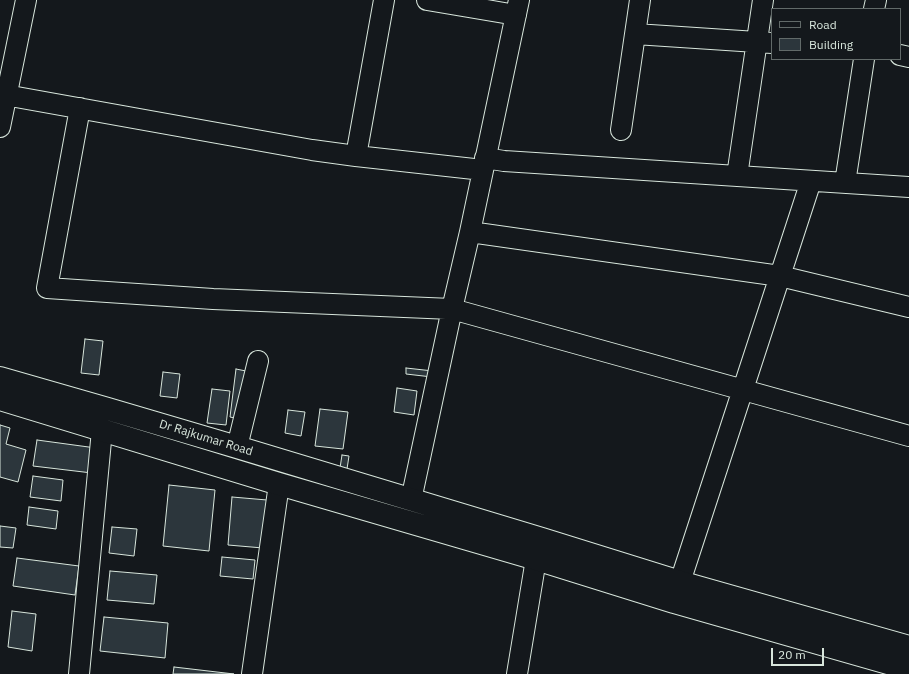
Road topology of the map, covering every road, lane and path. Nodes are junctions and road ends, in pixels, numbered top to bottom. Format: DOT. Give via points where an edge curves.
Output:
graph roads {
  1 [pos="26,0"];
  2 [pos="384,0"];
  3 [pos="427,0"];
  4 [pos="640,0"];
  5 [pos="762,0"];
  6 [pos="517,8"];
  7 [pos="635,34"];
  8 [pos="764,43"];
  9 [pos="864,60"];
  10 [pos="4,94"];
  11 [pos="80,108"];
  12 [pos="0,127"];
  13 [pos="621,130"];
  14 [pos="356,156"];
  15 [pos="484,164"];
  16 [pos="736,176"];
  17 [pos="811,181"];
  18 [pos="845,183"];
  19 [pos="909,187"];
  20 [pos="470,232"];
  21 [pos="780,276"];
  22 [pos="909,307"];
  23 [pos="452,309"];
  24 [pos="258,362"];
  25 [pos="0,378"];
  26 [pos="743,390"];
  27 [pos="0,399"];
  28 [pos="102,430"];
  29 [pos="909,436"];
  30 [pos="237,447"];
  31 [pos="279,484"];
  32 [pos="411,500"];
  33 [pos="536,559"];
  34 [pos="680,582"];
  35 [pos="909,647"];
  36 [pos="909,669"];
  37 [pos="79,674"];
  38 [pos="252,674"];
  39 [pos="517,674"];
  1 -- 10 [label="street"];
  2 -- 14 [label="street"];
  3 -- 6 [label="street"];
  4 -- 7 [label="street"];
  5 -- 8 [label="street"];
  6 -- 15 [label="street"];
  7 -- 8 [label="street"];
  7 -- 13 [label="street"];
  8 -- 16 [label="street"];
  9 -- 18 [label="street"];
  10 -- 11 [label="street"];
  10 -- 12 [label="street"];
  11 -- 14 [label="street"];
  11 -- 23 [label="street" via="47,288 213,299"];
  14 -- 15 [label="street"];
  15 -- 16 [label="street" via="504,161"];
  15 -- 20 [label="street"];
  16 -- 17 [label="street"];
  17 -- 18 [label="street"];
  17 -- 21 [label="street"];
  18 -- 19 [label="street"];
  20 -- 21 [label="street"];
  20 -- 23 [label="street"];
  21 -- 22 [label="street"];
  21 -- 26 [label="street"];
  23 -- 26 [label="street"];
  23 -- 32 [label="street"];
  24 -- 30 [label="street"];
  25 -- 30 [label="highway, Dr Rajkumar Road"];
  26 -- 29 [label="street"];
  26 -- 34 [label="street"];
  27 -- 28 [label="highway, Dr Rajkumar Road"];
  28 -- 31 [label="highway, Dr Rajkumar Road"];
  28 -- 37 [label="street"];
  30 -- 32 [label="highway, Dr Rajkumar Road"];
  31 -- 33 [label="highway, Dr Rajkumar Road"];
  31 -- 38 [label="street"];
  32 -- 34 [label="highway, Dr Rajkumar Road"];
  33 -- 36 [label="highway, Dr Rajkumar Road" via="674,602"];
  33 -- 39 [label="street"];
  34 -- 35 [label="highway, Dr Rajkumar Road"];
}
